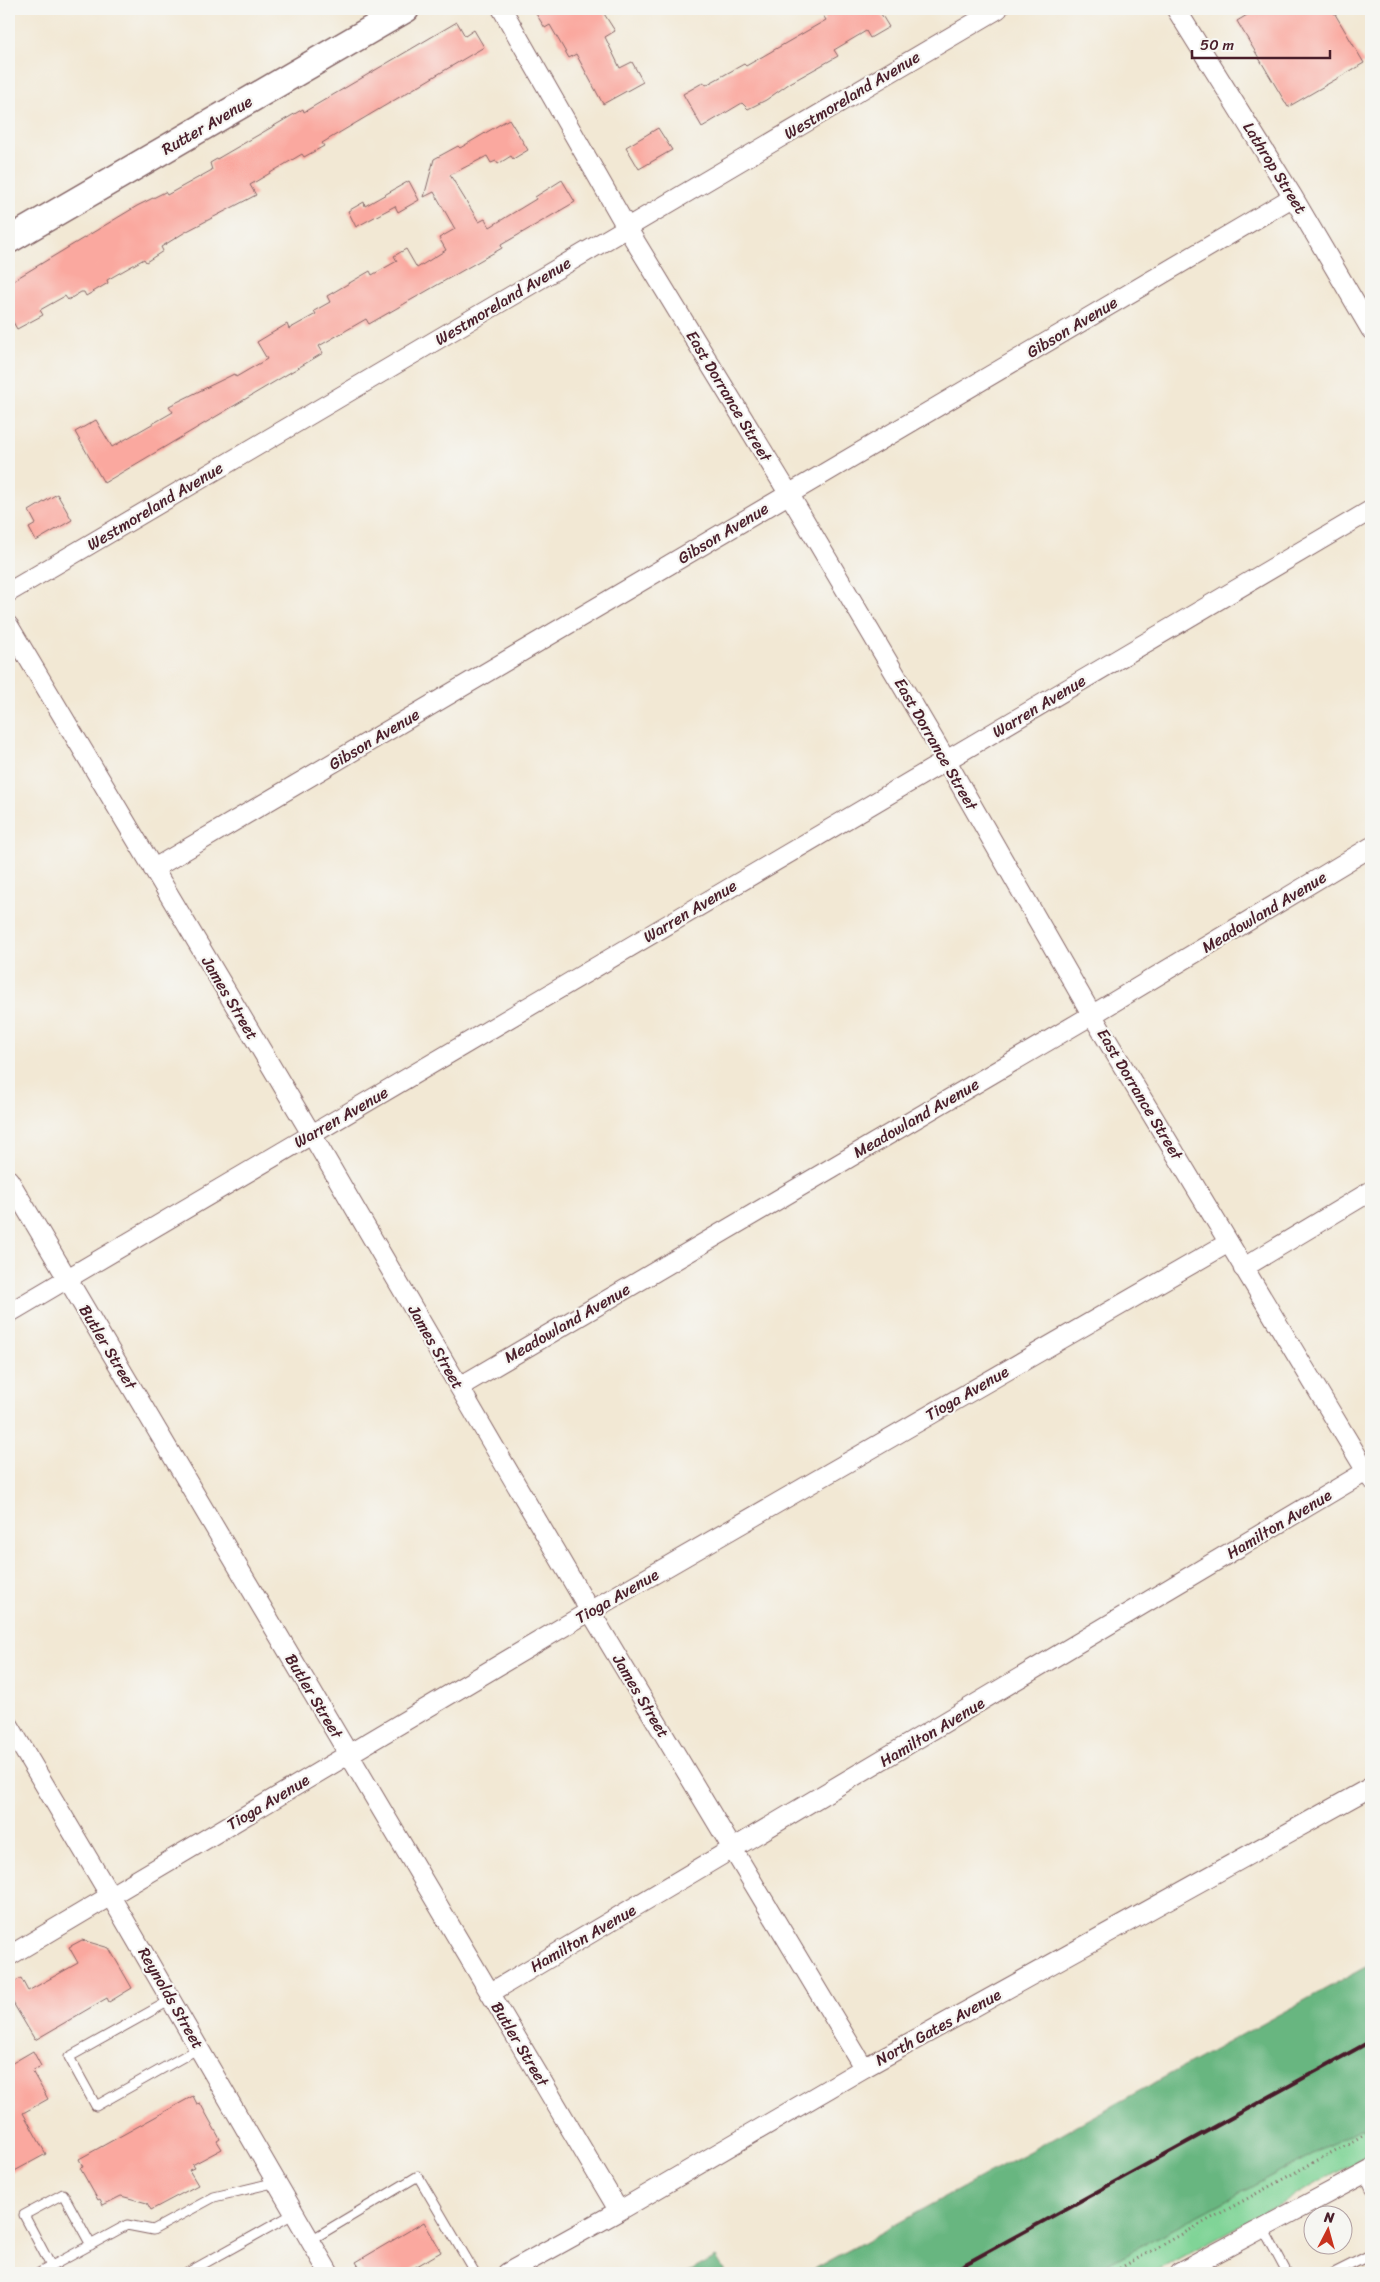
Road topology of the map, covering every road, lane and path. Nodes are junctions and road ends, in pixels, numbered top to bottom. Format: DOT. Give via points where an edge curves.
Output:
graph roads {
  1 [pos="406,9"];
  2 [pos="502,9"];
  3 [pos="998,9"];
  4 [pos="1176,9"];
  5 [pos="1293,197"];
  6 [pos="627,228"];
  7 [pos="9,240"];
  8 [pos="1371,330"];
  9 [pos="789,494"];
  10 [pos="1371,510"];
  11 [pos="9,592"];
  12 [pos="9,626"];
  13 [pos="946,760"];
  14 [pos="1371,847"];
  15 [pos="153,869"];
  16 [pos="1092,1015"];
  17 [pos="312,1134"];
  18 [pos="9,1180"];
  19 [pos="1371,1191"];
  20 [pos="1228,1243"];
  21 [pos="1244,1268"];
  22 [pos="67,1277"];
  23 [pos="9,1313"];
  24 [pos="459,1387"];
  25 [pos="1370,1472"];
  26 [pos="590,1611"];
  27 [pos="9,1725"];
  28 [pos="348,1754"];
  29 [pos="1371,1787"];
  30 [pos="734,1850"];
  31 [pos="110,1896"];
  32 [pos="9,1956"];
  33 [pos="490,1993"];
  34 [pos="171,2000"];
  35 [pos="200,2048"];
  36 [pos="864,2068"];
  37 [pos="1371,2131"];
  38 [pos="1369,2178"];
  39 [pos="277,2182"];
  40 [pos="619,2211"];
  41 [pos="295,2213"];
  42 [pos="1263,2228"];
  43 [pos="311,2240"];
  44 [pos="91,2245"];
  45 [pos="1371,2258"];
  46 [pos="52,2266"];
  47 [pos="39,2273"];
  48 [pos="187,2273"];
  49 [pos="329,2273"];
  50 [pos="475,2273"];
  51 [pos="507,2273"];
  52 [pos="1110,2273"];
  53 [pos="1179,2273"];
  54 [pos="1287,2273"];
  55 [pos="1334,2273"];
  1 -- 7 [label="main road, Rutter Avenue"];
  2 -- 6 [label="street, East Dorrance Street"];
  3 -- 6 [label="street, Westmoreland Avenue"];
  4 -- 5 [label="street, Lathrop Street"];
  5 -- 8 [label="street, Lathrop Street"];
  5 -- 9 [label="street, Gibson Avenue"];
  6 -- 9 [label="street, East Dorrance Street"];
  6 -- 11 [label="street, Westmoreland Avenue"];
  9 -- 13 [label="street, East Dorrance Street"];
  9 -- 15 [label="street, Gibson Avenue"];
  10 -- 13 [label="street, Warren Avenue"];
  12 -- 15 [label="street, James Street"];
  13 -- 16 [label="street, East Dorrance Street"];
  13 -- 17 [label="street, Warren Avenue"];
  14 -- 16 [label="street, Meadowland Avenue"];
  15 -- 17 [label="street, James Street"];
  16 -- 20 [label="street, East Dorrance Street"];
  16 -- 24 [label="street, Meadowland Avenue"];
  17 -- 22 [label="street, Warren Avenue"];
  17 -- 24 [label="street, James Street"];
  18 -- 22 [label="street, Butler Street"];
  19 -- 21 [label="street"];
  20 -- 21 [label="street, East Dorrance Street"];
  20 -- 26 [label="street, Tioga Avenue"];
  21 -- 25 [label="street, East Dorrance Street"];
  22 -- 23 [label="street, Warren Avenue"];
  22 -- 28 [label="street, Butler Street"];
  24 -- 26 [label="street, James Street"];
  25 -- 30 [label="street, Hamilton Avenue"];
  26 -- 28 [label="street, Tioga Avenue"];
  26 -- 30 [label="street, James Street"];
  27 -- 31 [label="street, Reynolds Street"];
  28 -- 31 [label="street, Tioga Avenue"];
  28 -- 33 [label="street, Butler Street"];
  29 -- 36 [label="street, North Gates Avenue"];
  30 -- 33 [label="street, Hamilton Avenue"];
  30 -- 36 [label="street, James Street"];
  31 -- 32 [label="street, Tioga Avenue"];
  31 -- 34 [label="street, Reynolds Street"];
  33 -- 40 [label="street, Butler Street"];
  34 -- 35 [label="street, Reynolds Street"];
  34 -- 35 [label="lane" via="68,2058 96,2106"];
  35 -- 39 [label="street, Reynolds Street"];
  36 -- 40 [label="street, North Gates Avenue"];
  37 -- 52 [label="path"];
  38 -- 42 [label="street"];
  39 -- 41 [label="street, Reynolds Street"];
  39 -- 44 [label="lane" via="214,2197 153,2230 127,2225"];
  40 -- 51 [label="street, North Gates Avenue"];
  41 -- 43 [label="street, Reynolds Street"];
  41 -- 48 [label="lane"];
  42 -- 53 [label="street"];
  42 -- 54 [label="lane"];
  43 -- 49 [label="street, Reynolds Street"];
  43 -- 50 [label="lane" via="418,2176"];
  44 -- 46 [label="lane"];
  44 -- 46 [label="lane" via="63,2194 24,2215"];
  45 -- 55 [label="lane" via="1370,2255"];
  46 -- 47 [label="lane"];
}
